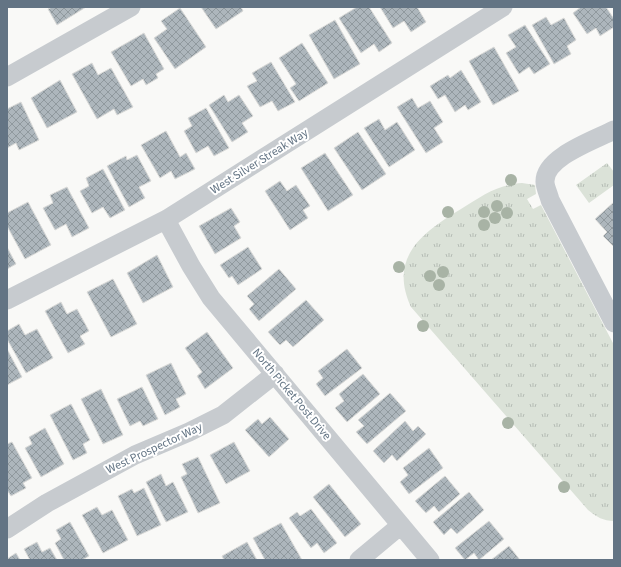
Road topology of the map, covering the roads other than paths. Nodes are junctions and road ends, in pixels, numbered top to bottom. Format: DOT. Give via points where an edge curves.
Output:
graph roads {
  1 [pos="131,7"];
  2 [pos="503,7"];
  3 [pos="7,77"];
  4 [pos="614,130"];
  5 [pos="166,220"];
  6 [pos="7,300"];
  7 [pos="614,323"];
  8 [pos="275,374"];
  9 [pos="402,525"];
  10 [pos="7,529"];
  11 [pos="359,560"];
  12 [pos="430,560"];
  1 -- 3 [label="street"];
  2 -- 5 [label="street, West Silver Streak Way"];
  4 -- 7 [label="street" via="563,156 549,168 544,182 550,200"];
  5 -- 6 [label="street, West Silver Streak Way"];
  5 -- 8 [label="street, North Picket Post Drive" via="212,298"];
  8 -- 9 [label="street, North Picket Post Drive"];
  8 -- 10 [label="street, West Prospector Way" via="223,415 135,455 47,503"];
  9 -- 11 [label="street"];
  9 -- 12 [label="street, North Picket Post Drive"];
}
